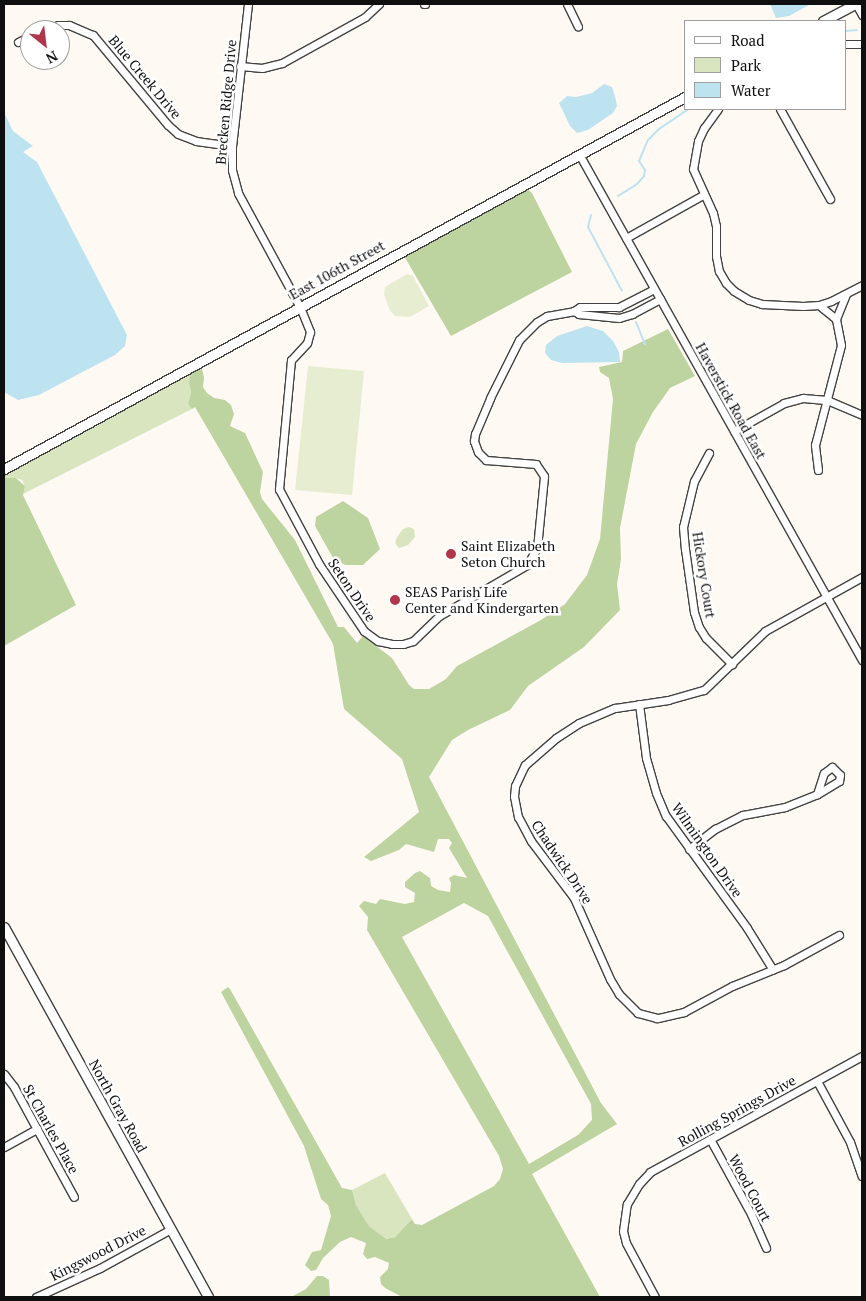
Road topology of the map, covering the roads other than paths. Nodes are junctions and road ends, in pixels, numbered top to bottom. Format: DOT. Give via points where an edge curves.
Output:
graph roads {
  1 [pos="248,4"];
  2 [pos="379,4"];
  3 [pos="567,4"];
  4 [pos="856,4"];
  5 [pos="862,15"];
  6 [pos="825,20"];
  7 [pos="70,25"];
  8 [pos="578,27"];
  9 [pos="846,44"];
  10 [pos="862,44"];
  11 [pos="240,66"];
  12 [pos="684,98"];
  13 [pos="717,110"];
  14 [pos="781,110"];
  15 [pos="232,146"];
  16 [pos="579,154"];
  17 [pos="703,195"];
  18 [pos="830,199"];
  19 [pos="626,238"];
  20 [pos="862,285"];
  21 [pos="654,289"];
  22 [pos="846,294"];
  23 [pos="660,299"];
  24 [pos="819,305"];
  25 [pos="300,307"];
  26 [pos="574,311"];
  27 [pos="836,319"];
  28 [pos="827,400"];
  29 [pos="862,416"];
  30 [pos="734,431"];
  31 [pos="709,453"];
  32 [pos="4,469"];
  33 [pos="818,470"];
  34 [pos="862,577"];
  35 [pos="827,597"];
  36 [pos="862,660"];
  37 [pos="732,664"];
  38 [pos="639,704"];
  39 [pos="817,794"];
  40 [pos="689,849"];
  41 [pos="4,928"];
  42 [pos="838,935"];
  43 [pos="773,970"];
  44 [pos="862,1056"];
  45 [pos="4,1074"];
  46 [pos="816,1081"];
  47 [pos="36,1128"];
  48 [pos="710,1139"];
  49 [pos="4,1147"];
  50 [pos="862,1173"];
  51 [pos="74,1197"];
  52 [pos="171,1229"];
  53 [pos="766,1248"];
  54 [pos="36,1297"];
  55 [pos="208,1297"];
  56 [pos="655,1297"];
  1 -- 11 [label="street, Brecken Ridge Drive"];
  2 -- 11 [label="street" via="365,17 282,63 262,68"];
  3 -- 8 [label="street"];
  4 -- 5 [label="street"];
  4 -- 6 [label="street"];
  7 -- 15 [label="street, Blue Creek Drive" via="93,34 178,134 196,141"];
  9 -- 10 [label="street"];
  11 -- 15 [label="street, Brecken Ridge Drive"];
  12 -- 16 [label="street, East 106th Street"];
  13 -- 17 [label="street" via="704,128 695,156 693,169"];
  14 -- 18 [label="street"];
  15 -- 25 [label="street, Brecken Ridge Drive" via="235,185"];
  16 -- 19 [label="street, Haverstick Road East"];
  16 -- 25 [label="street, East 106th Street"];
  17 -- 19 [label="street"];
  17 -- 24 [label="street" via="716,226 719,271 734,291 762,304"];
  19 -- 21 [label="street, Haverstick Road East"];
  20 -- 22 [label="street"];
  21 -- 23 [label="street, Haverstick Road East"];
  21 -- 26 [label="street, Seton Drive" via="619,307 580,307"];
  22 -- 24 [label="street"];
  22 -- 27 [label="street"];
  23 -- 26 [label="street, Seton Drive" via="619,318"];
  23 -- 30 [label="street, Haverstick Road East"];
  24 -- 27 [label="street"];
  25 -- 26 [label="street, Seton Drive" via="310,336 291,360 279,489 319,564 364,631 378,641 403,644 421,635 439,616 520,571 532,558 537,548 544,476 540,469 528,462 486,460 474,441 490,398 523,334 547,316"];
  25 -- 32 [label="street, East 106th Street"];
  27 -- 28 [label="street" via="841,345"];
  28 -- 29 [label="street"];
  28 -- 30 [label="street" via="794,399"];
  28 -- 33 [label="street" via="815,445"];
  30 -- 35 [label="street, Haverstick Road East"];
  31 -- 37 [label="street, Hickory Court" via="694,481 683,527 685,549 699,627"];
  34 -- 35 [label="street, Chadwick Drive"];
  35 -- 36 [label="street, Haverstick Road East"];
  35 -- 37 [label="street, Chadwick Drive" via="765,631"];
  37 -- 38 [label="street, Chadwick Drive" via="704,690 685,697"];
  38 -- 40 [label="street, Wilmington Drive" via="646,758 656,793 666,816"];
  38 -- 43 [label="street, Chadwick Drive" via="594,716 556,738 532,757 516,786 514,803 518,817 531,841 574,898 619,994 638,1013 657,1018 675,1016 732,986"];
  39 -- 40 [label="street" via="785,808 743,815 715,829"];
  40 -- 43 [label="street, Wilmington Drive" via="747,928"];
  41 -- 52 [label="street, North Gray Road"];
  42 -- 43 [label="street, Chadwick Drive"];
  44 -- 46 [label="street, Rolling Springs Drive"];
  45 -- 47 [label="street, St Charles Place"];
  46 -- 48 [label="street, Rolling Springs Drive"];
  46 -- 50 [label="street" via="850,1142"];
  47 -- 49 [label="street"];
  47 -- 51 [label="street, St Charles Place"];
  48 -- 53 [label="street, Wood Court"];
  48 -- 56 [label="street, Rolling Springs Drive" via="650,1172 630,1195 624,1219 626,1243"];
  52 -- 54 [label="street, Kingswood Drive" via="78,1279"];
  52 -- 55 [label="street, North Gray Road"];
}
